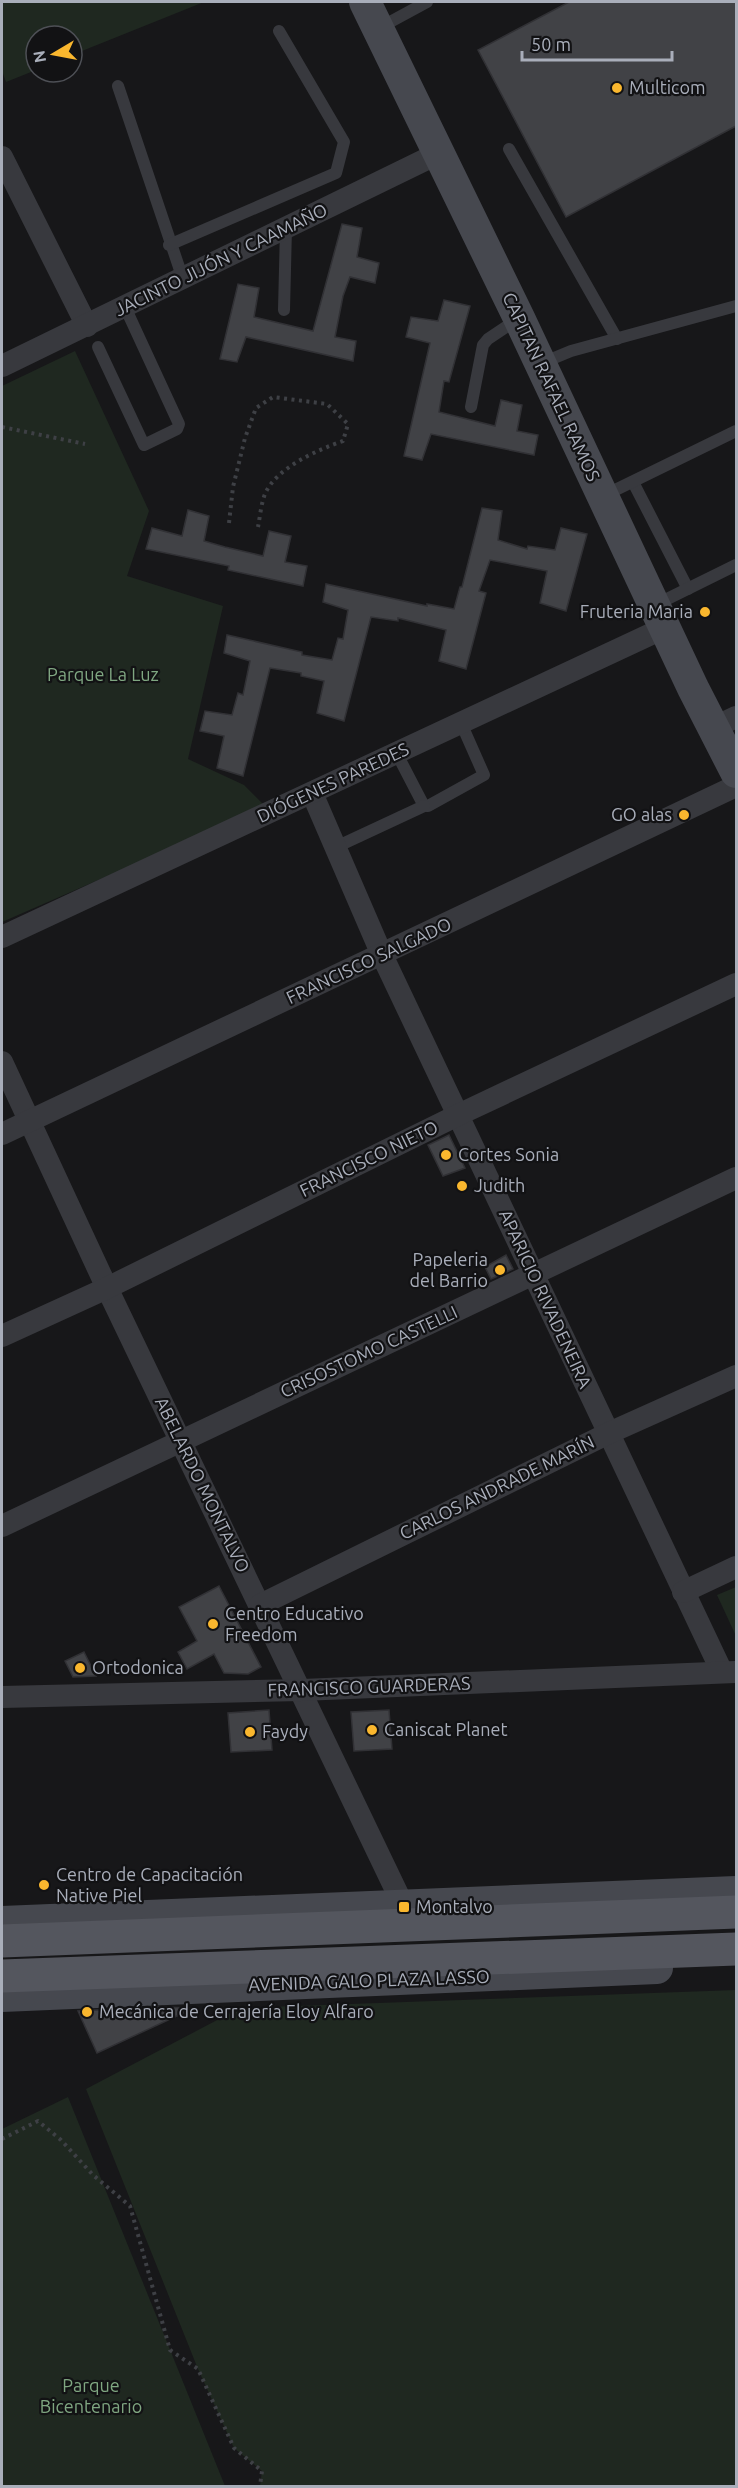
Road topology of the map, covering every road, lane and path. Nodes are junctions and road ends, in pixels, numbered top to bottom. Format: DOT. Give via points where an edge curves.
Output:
graph roads {
  1 [pos="427,2"];
  2 [pos="372,15"];
  3 [pos="279,31"];
  4 [pos="118,86"];
  5 [pos="509,149"];
  6 [pos="439,153"];
  7 [pos="3,166"];
  8 [pos="286,228"];
  9 [pos="170,245"];
  10 [pos="183,279"];
  11 [pos="736,306"];
  12 [pos="125,308"];
  13 [pos="284,310"];
  14 [pos="519,318"];
  15 [pos="87,326"];
  16 [pos="617,339"];
  17 [pos="98,347"];
  18 [pos="541,363"];
  19 [pos="2,366"];
  20 [pos="471,407"];
  21 [pos="2,427"];
  22 [pos="736,431"];
  23 [pos="85,444"];
  24 [pos="633,482"];
  25 [pos="602,497"];
  26 [pos="229,523"];
  27 [pos="258,527"];
  28 [pos="736,565"];
  29 [pos="688,589"];
  30 [pos="659,617"];
  31 [pos="725,722"];
  32 [pos="461,723"];
  33 [pos="397,754"];
  34 [pos="736,772"];
  35 [pos="736,786"];
  36 [pos="312,793"];
  37 [pos="424,806"];
  38 [pos="336,847"];
  39 [pos="2,937"];
  40 [pos="382,955"];
  41 [pos="736,984"];
  42 [pos="2,1062"];
  43 [pos="458,1115"];
  44 [pos="30,1121"];
  45 [pos="2,1134"];
  46 [pos="736,1178"];
  47 [pos="534,1275"];
  48 [pos="107,1288"];
  49 [pos="2,1336"];
  50 [pos="736,1377"];
  51 [pos="609,1433"];
  52 [pos="180,1440"];
  53 [pos="2,1526"];
  54 [pos="736,1567"];
  55 [pos="683,1592"];
  56 [pos="260,1605"];
  57 [pos="729,1672"];
  58 [pos="302,1690"];
  59 [pos="2,1697"];
  60 [pos="736,1892"];
  61 [pos="404,1907"];
  62 [pos="736,1912"];
  63 [pos="2,1922"];
  64 [pos="2,1941"];
  65 [pos="736,1949"];
  66 [pos="736,1965"];
  67 [pos="2,1976"];
  68 [pos="2,1996"];
  69 [pos="2,2139"];
  70 [pos="260,2487"];
  1 -- 2 [label="lane"];
  2 -- 6 [label="main road, CAPITAN RAFAEL RAMOS"];
  3 -- 9 [label="lane" via="344,142 336,173"];
  4 -- 9 [label="lane"];
  5 -- 16 [label="lane"];
  6 -- 8 [label="street, JACINTO JIJÓN Y CAAMAÑO"];
  6 -- 14 [label="main road, CAPITAN RAFAEL RAMOS"];
  7 -- 15 [label="street"];
  8 -- 10 [label="street, JACINTO JIJÓN Y CAAMAÑO"];
  8 -- 13 [label="lane"];
  9 -- 10 [label="lane"];
  10 -- 12 [label="street, JACINTO JIJÓN Y CAAMAÑO"];
  11 -- 16 [label="lane"];
  12 -- 15 [label="street, JACINTO JIJÓN Y CAAMAÑO"];
  12 -- 17 [label="lane" via="179,424 177,429 144,445"];
  14 -- 18 [label="main road, CAPITAN RAFAEL RAMOS"];
  14 -- 20 [label="lane" via="483,345"];
  15 -- 19 [label="street, JACINTO JIJÓN Y CAAMAÑO"];
  16 -- 18 [label="lane"];
  18 -- 25 [label="main road, CAPITAN RAFAEL RAMOS"];
  21 -- 23 [label="path"];
  22 -- 24 [label="lane"];
  24 -- 25 [label="lane"];
  24 -- 29 [label="lane"];
  25 -- 30 [label="main road, CAPITAN RAFAEL RAMOS"];
  26 -- 27 [label="path" via="233,487 256,408 273,397 327,404 348,424 342,441 286,469 265,493"];
  28 -- 29 [label="lane"];
  29 -- 30 [label="lane"];
  30 -- 31 [label="main road, CAPITAN RAFAEL RAMOS"];
  30 -- 32 [label="street, DIÓGENES PAREDES"];
  31 -- 34 [label="main road, CAPITAN RAFAEL RAMOS"];
  32 -- 33 [label="street, DIÓGENES PAREDES"];
  32 -- 37 [label="lane" via="484,775"];
  33 -- 36 [label="street, DIÓGENES PAREDES"];
  33 -- 37 [label="lane"];
  35 -- 40 [label="street, FRANCISCO SALGADO"];
  36 -- 38 [label="street, APARICIO RIVADENEIRA"];
  36 -- 39 [label="street, DIÓGENES PAREDES"];
  37 -- 38 [label="lane"];
  38 -- 40 [label="street, APARICIO RIVADENEIRA"];
  40 -- 43 [label="street, APARICIO RIVADENEIRA"];
  40 -- 44 [label="street, FRANCISCO SALGADO"];
  41 -- 43 [label="street, FRANCISCO NIETO"];
  42 -- 44 [label="street, ABELARDO MONTALVO"];
  43 -- 47 [label="street, APARICIO RIVADENEIRA"];
  43 -- 48 [label="street, FRANCISCO NIETO"];
  44 -- 45 [label="street, FRANCISCO SALGADO"];
  44 -- 48 [label="street, ABELARDO MONTALVO"];
  46 -- 47 [label="street, CRISOSTOMO CASTELLI"];
  47 -- 51 [label="street, APARICIO RIVADENEIRA"];
  47 -- 52 [label="street, CRISOSTOMO CASTELLI"];
  48 -- 49 [label="street, FRANCISCO NIETO"];
  48 -- 52 [label="street, ABELARDO MONTALVO"];
  50 -- 51 [label="street, CARLOS ANDRADE MARÍN"];
  51 -- 55 [label="street, APARICIO RIVADENEIRA"];
  51 -- 56 [label="street, CARLOS ANDRADE MARÍN"];
  52 -- 53 [label="street, CRISOSTOMO CASTELLI"];
  52 -- 56 [label="street, ABELARDO MONTALVO"];
  54 -- 55 [label="street"];
  55 -- 57 [label="street, APARICIO RIVADENEIRA"];
  56 -- 58 [label="street, ABELARDO MONTALVO"];
  57 -- 58 [label="street, FRANCISCO GUARDERAS"];
  58 -- 59 [label="street, FRANCISCO GUARDERAS"];
  58 -- 61 [label="street, ABELARDO MONTALVO"];
  60 -- 61 [label="main road"];
  61 -- 63 [label="main road"];
  62 -- 64 [label="main road"];
  65 -- 67 [label="main road, AVENIDA GALO PLAZA LASSO"];
  66 -- 68 [label="main road, AVENIDA GALO PLAZA LASSO"];
  69 -- 70 [label="path" via="38,2121 130,2206 170,2350 198,2369 234,2448 262,2471"];
}
